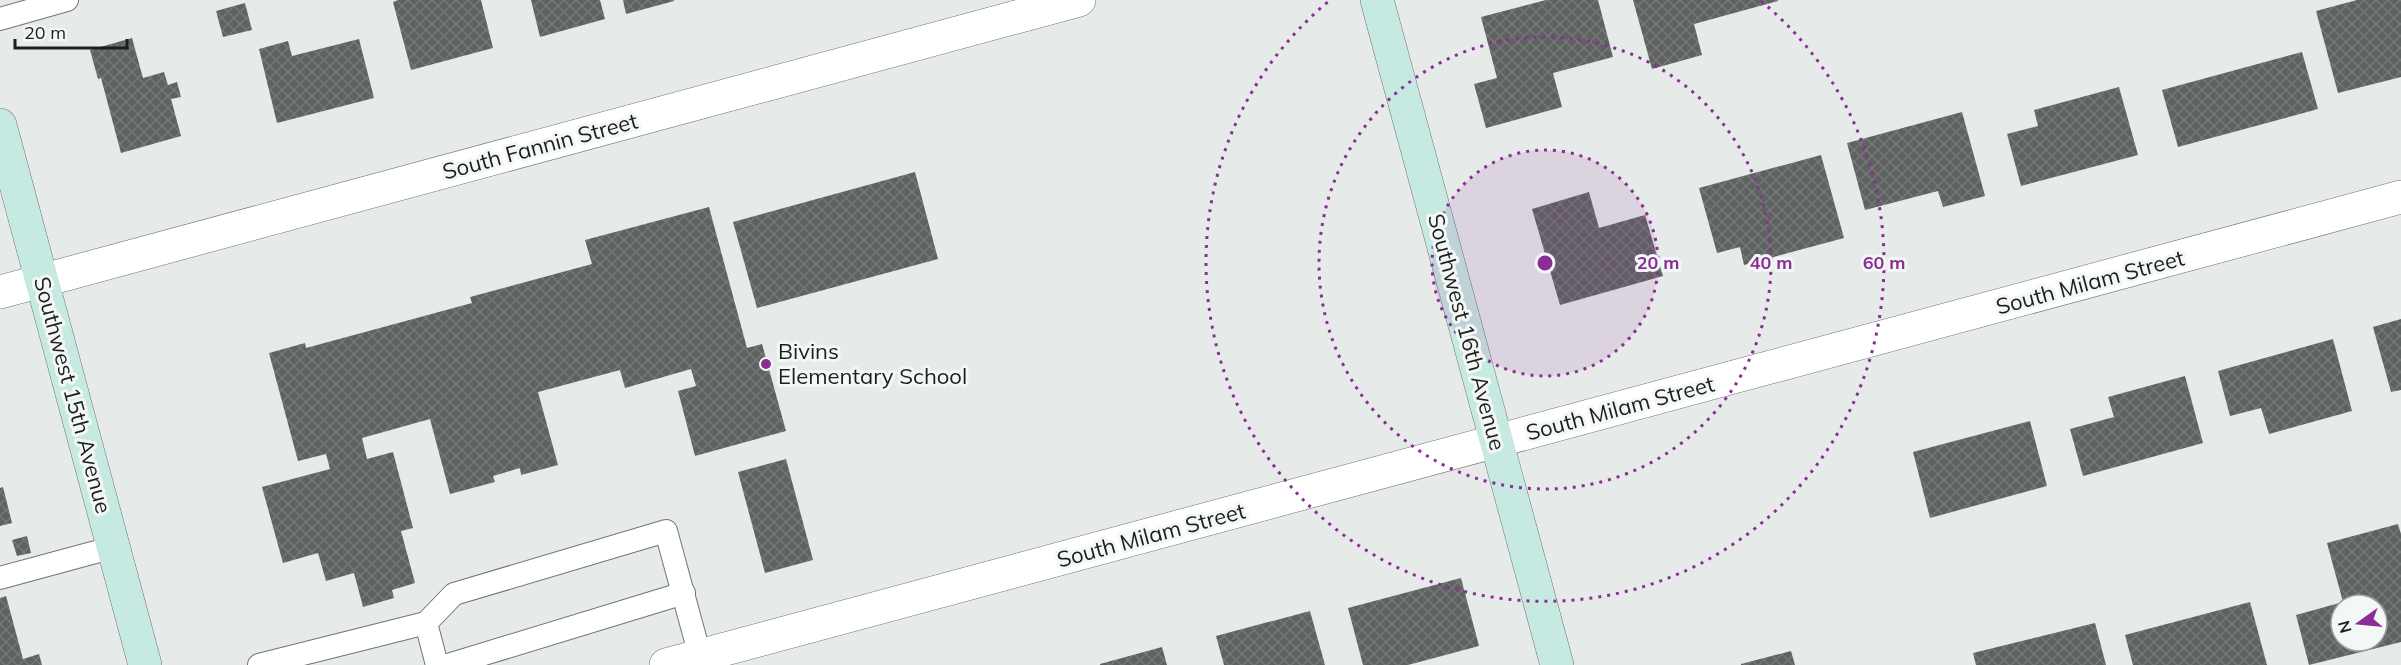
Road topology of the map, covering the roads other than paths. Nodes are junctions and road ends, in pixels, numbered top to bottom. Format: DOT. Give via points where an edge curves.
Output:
graph roads {
  1 [pos="67,0"];
  2 [pos="1079,0"];
  3 [pos="1377,0"];
  4 [pos="0,19"];
  5 [pos="0,125"];
  6 [pos="2401,197"];
  7 [pos="42,280"];
  8 [pos="0,292"];
  9 [pos="1497,442"];
  10 [pos="114,548"];
  11 [pos="0,578"];
  12 [pos="684,593"];
  13 [pos="426,623"];
  14 [pos="700,656"];
  15 [pos="145,665"];
  16 [pos="260,665"];
  17 [pos="437,665"];
  18 [pos="447,665"];
  19 [pos="666,665"];
  20 [pos="1557,665"];
  1 -- 4 [label="lane"];
  2 -- 7 [label="street, South Fannin Street"];
  3 -- 9 [label="street, Southwest 16th Avenue"];
  5 -- 7 [label="street, Southwest 15th Avenue"];
  6 -- 9 [label="street, South Milam Street"];
  7 -- 8 [label="street, South Fannin Street"];
  7 -- 10 [label="street, Southwest 15th Avenue"];
  9 -- 14 [label="street, South Milam Street"];
  9 -- 20 [label="street, Southwest 16th Avenue"];
  10 -- 11 [label="lane"];
  10 -- 15 [label="street, Southwest 15th Avenue"];
  12 -- 13 [label="lane" via="666,531 454,594"];
  12 -- 14 [label="lane"];
  12 -- 18 [label="lane"];
  13 -- 16 [label="lane"];
  13 -- 17 [label="lane"];
  14 -- 19 [label="street, South Milam Street"];
}
